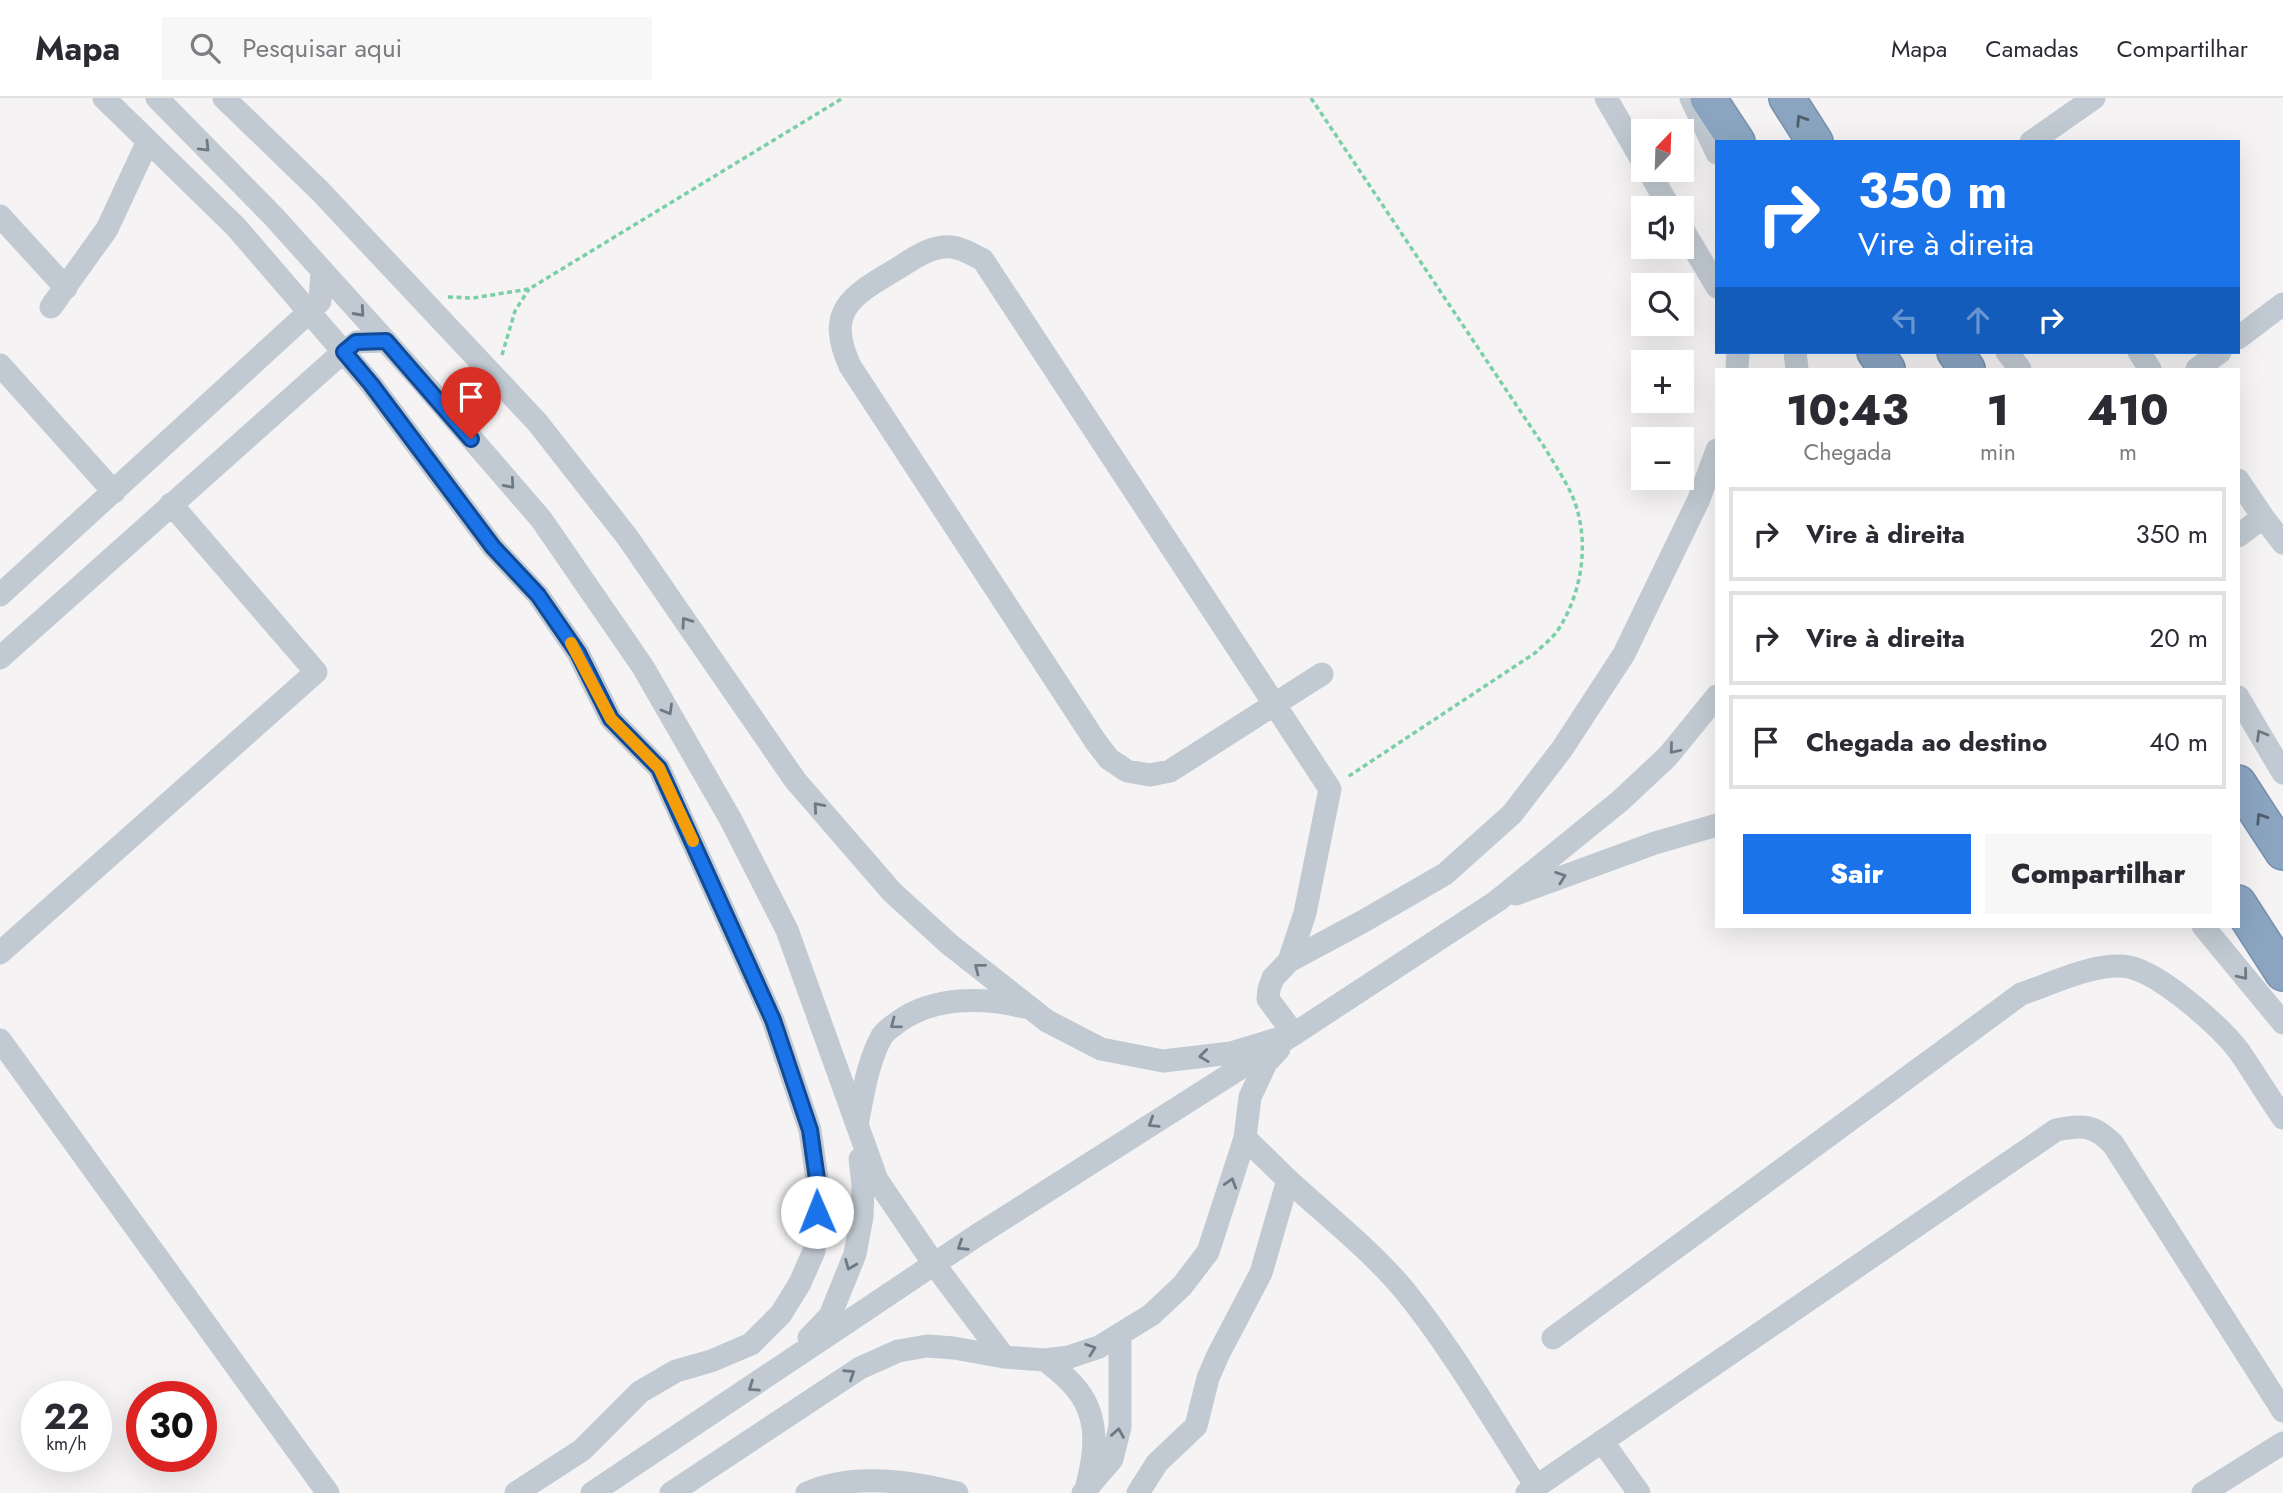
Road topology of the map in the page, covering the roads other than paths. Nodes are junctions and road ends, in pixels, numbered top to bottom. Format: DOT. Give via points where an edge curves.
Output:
graph roads {
  1 [pos="104,98"];
  2 [pos="157,98"];
  3 [pos="224,98"];
  4 [pos="1606,98"];
  5 [pos="1691,98"];
  6 [pos="1708,98"];
  7 [pos="1787,98"];
  8 [pos="2094,98"];
  9 [pos="1736,140"];
  10 [pos="1814,140"];
  11 [pos="2034,140"];
  12 [pos="148,141"];
  13 [pos="1631,141"];
  14 [pos="1715,149"];
  15 [pos="0,216"];
  16 [pos="1694,248"];
  17 [pos="322,270"];
  18 [pos="1715,284"];
  19 [pos="66,288"];
  20 [pos="2283,304"];
  21 [pos="51,307"];
  22 [pos="309,312"];
  23 [pos="2240,336"];
  24 [pos="386,341"];
  25 [pos="344,352"];
  26 [pos="2009,354"];
  27 [pos="2217,354"];
  28 [pos="0,365"];
  29 [pos="2019,368"];
  30 [pos="2198,368"];
  31 [pos="1715,455"];
  32 [pos="2240,483"];
  33 [pos="114,492"];
  34 [pos="171,504"];
  35 [pos="2263,517"];
  36 [pos="2240,534"];
  37 [pos="2283,543"];
  38 [pos="0,595"];
  39 [pos="0,658"];
  40 [pos="1322,674"];
  41 [pos="1715,698"];
  42 [pos="2240,700"];
  43 [pos="1275,705"];
  44 [pos="2283,773"];
  45 [pos="2240,786"];
  46 [pos="1715,826"];
  47 [pos="2283,852"];
  48 [pos="1497,901"];
  49 [pos="2240,906"];
  50 [pos="2205,928"];
  51 [pos="0,953"];
  52 [pos="1289,961"];
  53 [pos="2283,973"];
  54 [pos="1031,1009"];
  55 [pos="2283,1023"];
  56 [pos="1294,1034"];
  57 [pos="0,1040"];
  58 [pos="2283,1118"];
  59 [pos="856,1125"];
  60 [pos="1245,1138"];
  61 [pos="1288,1180"];
  62 [pos="934,1264"];
  63 [pos="1120,1334"];
  64 [pos="1553,1338"];
  65 [pos="1004,1357"];
  66 [pos="1045,1360"];
  67 [pos="781,1367"];
  68 [pos="2283,1412"];
  69 [pos="1602,1441"];
  70 [pos="2283,1443"];
  71 [pos="1532,1490"];
  72 [pos="1084,1492"];
  73 [pos="328,1493"];
  74 [pos="516,1493"];
  75 [pos="592,1493"];
  76 [pos="671,1493"];
  77 [pos="807,1493"];
  78 [pos="957,1493"];
  79 [pos="1138,1493"];
  80 [pos="1639,1493"];
  81 [pos="2203,1493"];
  1 -- 12 [label="street"];
  2 -- 17 [label="street, one-way"];
  54 -- 3 [label="street, one-way" via="892,892 795,780 628,538 537,422 320,191"];
  4 -- 13 [label="street"];
  5 -- 14 [label="street"];
  6 -- 9 [label="highway"];
  10 -- 7 [label="highway, one-way"];
  8 -- 11 [label="street"];
  12 -- 19 [label="street" via="107,229"];
  12 -- 22 [label="street" via="236,227"];
  15 -- 19 [label="street"];
  16 -- 18 [label="street"];
  17 -- 22 [label="street" via="320,300"];
  17 -- 24 [label="street, one-way"];
  19 -- 21 [label="street"];
  20 -- 23 [label="street"];
  22 -- 25 [label="street"];
  22 -- 33 [label="street"];
  24 -- 25 [label="street" via="356,342"];
  24 -- 59 [label="street, one-way" via="541,519 643,667 787,930"];
  25 -- 34 [label="street"];
  25 -- 74 [label="street" via="493,547 538,595 578,653 611,719 659,768 773,1020 810,1130 819,1193 814,1251 781,1314 751,1344 676,1371 640,1392 582,1450"];
  26 -- 29 [label="street"];
  27 -- 30 [label="street"];
  28 -- 33 [label="street"];
  31 -- 52 [label="street" via="1699,499 1624,654 1562,749 1512,814 1445,874"];
  32 -- 35 [label="street"];
  33 -- 38 [label="street"];
  34 -- 39 [label="street"];
  34 -- 51 [label="street" via="316,672"];
  35 -- 36 [label="street"];
  35 -- 37 [label="street"];
  40 -- 43 [label="street"];
  41 -- 48 [label="street, one-way" via="1668,756 1620,801"];
  44 -- 42 [label="street, one-way"];
  43 -- 43 [label="street" via="983,260 954,248 925,251 858,292 844,310 839,328 850,366 1109,758 1127,771 1150,775 1170,771"];
  43 -- 52 [label="street" via="1330,789 1305,913"];
  47 -- 45 [label="highway, one-way"];
  48 -- 46 [label="street, one-way"];
  48 -- 56 [label="street"];
  49 -- 53 [label="highway"];
  50 -- 55 [label="street, one-way"];
  52 -- 56 [label="street" via="1273,978 1268,999"];
  56 -- 54 [label="street, one-way" via="1231,1053 1163,1061 1101,1049"];
  54 -- 59 [label="street, one-way" via="1000,1001 966,1000 906,1016 884,1033 871,1061"];
  56 -- 60 [label="street" via="1266,1063 1250,1097"];
  56 -- 62 [label="street, one-way"];
  57 -- 73 [label="street"];
  58 -- 64 [label="street" via="2237,1049 2184,997 2164,982 2129,967 2098,968 2021,994"];
  59 -- 62 [label="street" via="877,1180"];
  59 -- 67 [label="street, one-way" via="863,1186 855,1254 830,1316"];
  60 -- 61 [label="street"];
  63 -- 60 [label="street, one-way" via="1151,1315 1182,1286 1208,1252"];
  61 -- 71 [label="street" via="1404,1290 1437,1335"];
  61 -- 79 [label="street" via="1261,1273 1208,1378 1196,1426 1157,1463"];
  62 -- 65 [label="street"];
  62 -- 67 [label="street"];
  66 -- 63 [label="street, one-way" via="1100,1347"];
  72 -- 63 [label="street, one-way" via="1112,1459 1120,1427"];
  65 -- 66 [label="street"];
  76 -- 65 [label="street, one-way" via="860,1368 898,1351 927,1346"];
  66 -- 72 [label="street" via="1075,1387 1090,1411 1094,1457"];
  67 -- 75 [label="street, one-way"];
  68 -- 69 [label="street" via="2113,1144 2100,1132 2077,1126 2056,1130"];
  69 -- 71 [label="street"];
  69 -- 80 [label="street"];
  70 -- 81 [label="street"];
  77 -- 78 [label="street" via="887,1480"];
}
